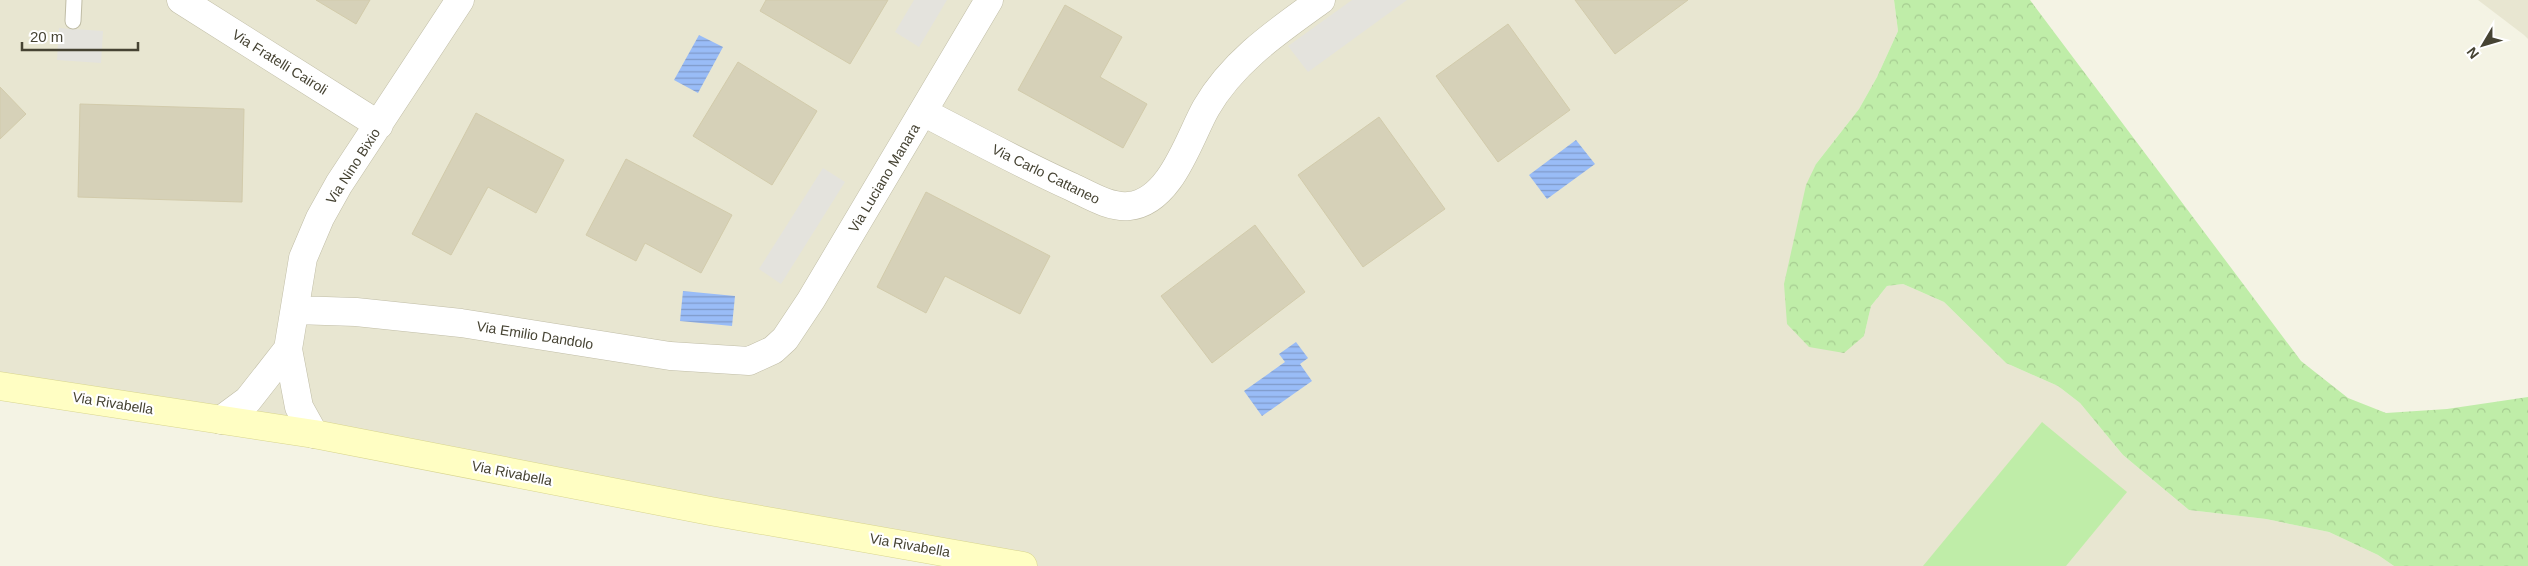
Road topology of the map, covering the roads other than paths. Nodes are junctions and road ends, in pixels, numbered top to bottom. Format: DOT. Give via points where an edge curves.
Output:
graph roads {
  1 [pos="74,0"];
  2 [pos="181,0"];
  3 [pos="460,0"];
  4 [pos="989,0"];
  5 [pos="1321,0"];
  6 [pos="73,21"];
  7 [pos="923,112"];
  8 [pos="379,125"];
  9 [pos="294,310"];
  10 [pos="288,349"];
  11 [pos="773,350"];
  12 [pos="0,386"];
  13 [pos="221,420"];
  14 [pos="314,434"];
  15 [pos="1023,566"];
  1 -- 6 [label="lane"];
  2 -- 8 [label="street, Via Fratelli Cairoli"];
  3 -- 8 [label="street, Via Nino Bixio"];
  4 -- 7 [label="street, Via Luciano Manara"];
  5 -- 7 [label="street, Via Carlo Cattaneo" via="1276,32 1238,65 1206,108 1179,165 1163,186 1149,198 1130,206 1107,203 1036,171"];
  7 -- 11 [label="street, Via Luciano Manara" via="811,300 785,339"];
  8 -- 9 [label="street, Via Nino Bixio" via="320,218 303,258"];
  9 -- 10 [label="street, Via Nino Bixio"];
  9 -- 11 [label="street, Via Emilio Dandolo" via="356,312 461,323 670,356 749,361"];
  10 -- 13 [label="street, Via Nino Bixio" via="248,400"];
  10 -- 14 [label="street, Via Nino Bixio" via="299,407"];
  12 -- 13 [label="street, Via Rivabella"];
  13 -- 14 [label="street, Via Rivabella"];
  14 -- 15 [label="street, Via Rivabella" via="710,511"];
}
